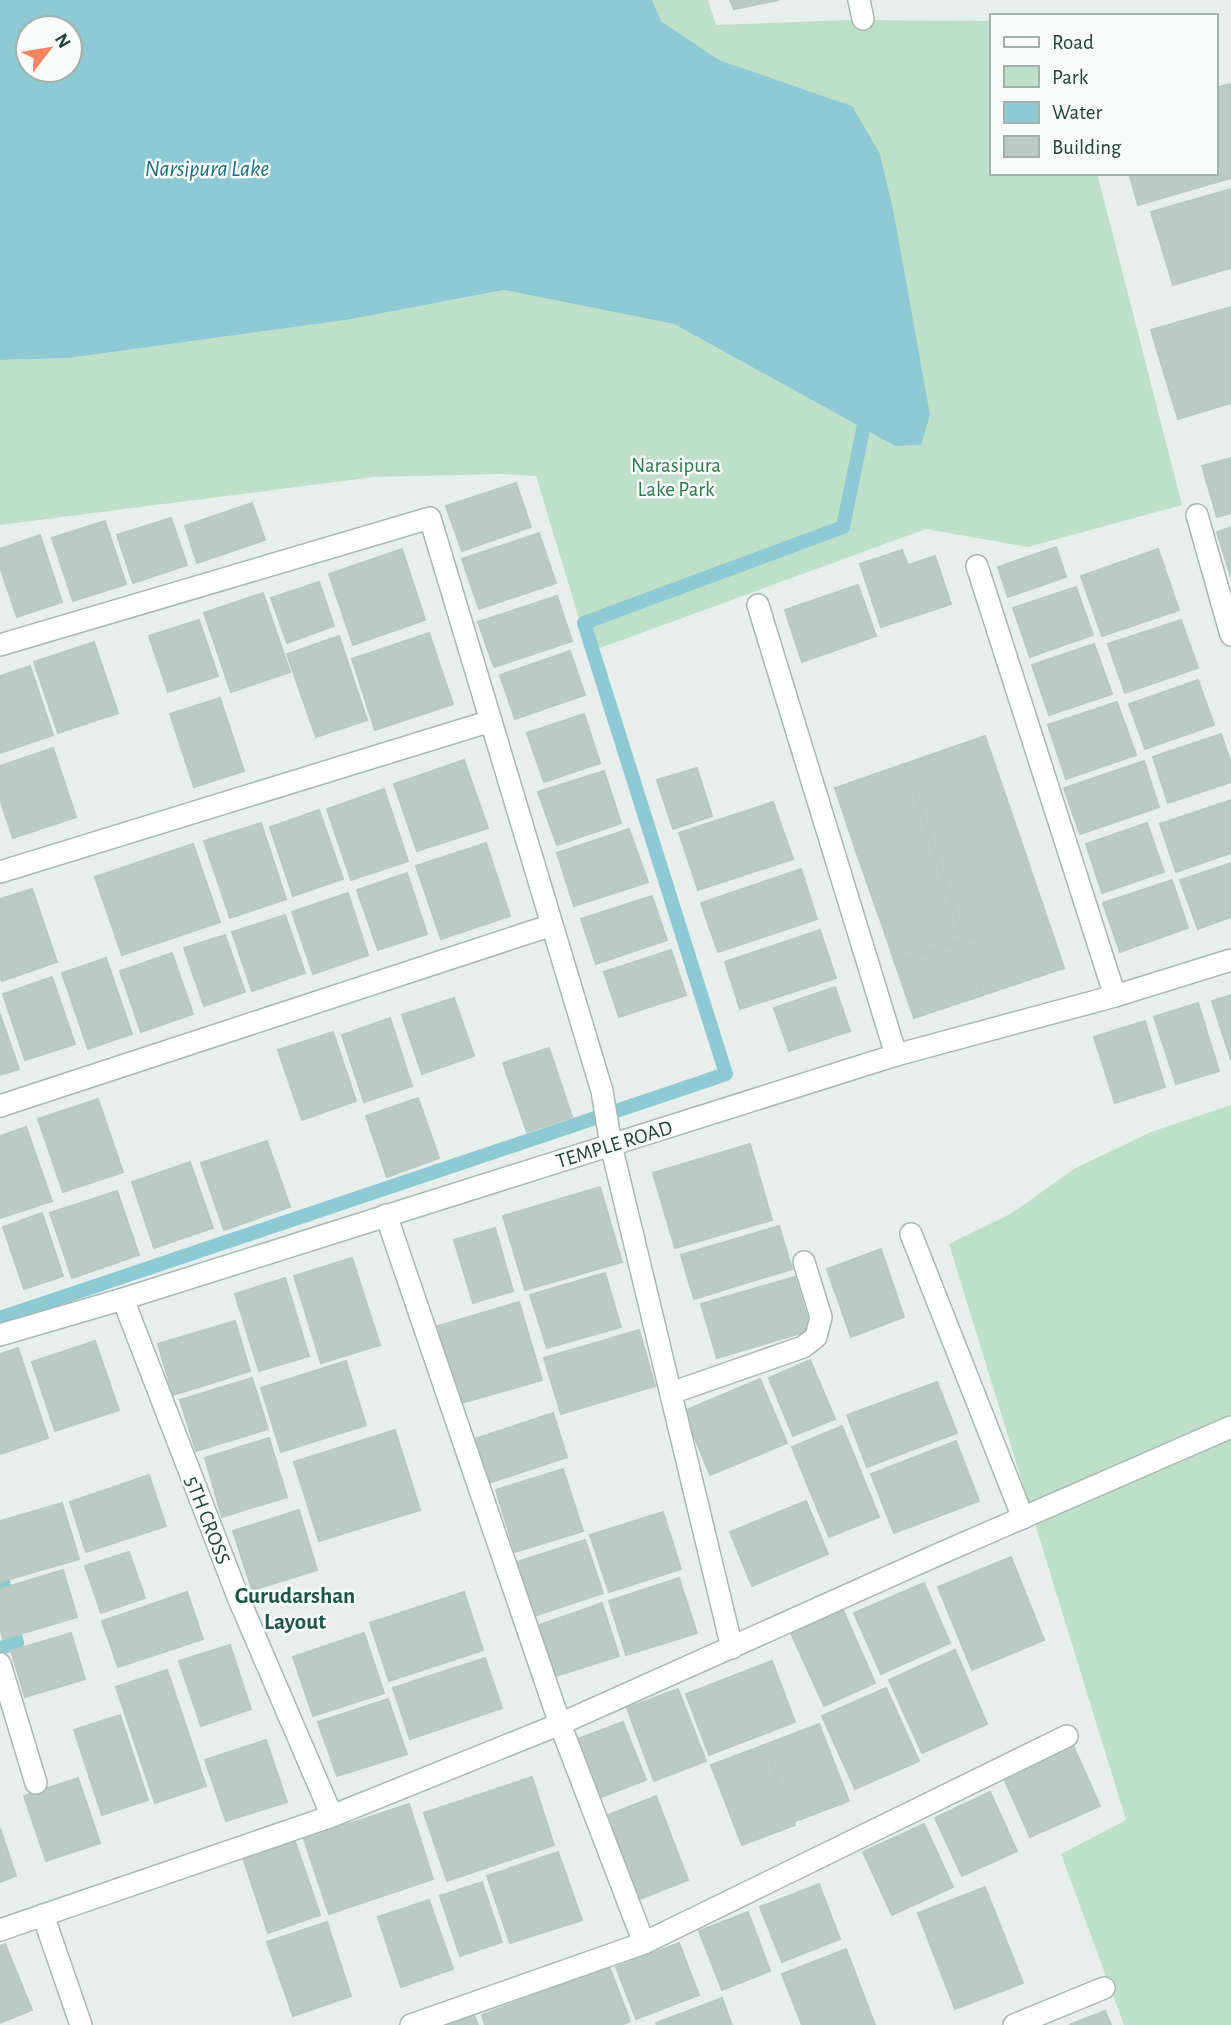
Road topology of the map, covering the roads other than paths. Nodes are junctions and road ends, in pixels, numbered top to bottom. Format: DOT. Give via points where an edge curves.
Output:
graph roads {
  1 [pos="1197,515"];
  2 [pos="977,566"];
  3 [pos="758,605"];
  4 [pos="1231,635"];
  5 [pos="0,645"];
  6 [pos="491,721"];
  7 [pos="0,873"];
  8 [pos="552,925"];
  9 [pos="1231,960"];
  10 [pos="1115,996"];
  11 [pos="896,1055"];
  12 [pos="0,1106"];
  13 [pos="610,1138"];
  14 [pos="386,1215"];
  15 [pos="911,1234"];
  16 [pos="804,1262"];
  17 [pos="123,1299"];
  18 [pos="0,1335"];
  19 [pos="671,1393"];
  20 [pos="1230,1429"];
  21 [pos="1023,1518"];
  22 [pos="733,1647"];
  23 [pos="1,1667"];
  24 [pos="560,1724"];
  25 [pos="1067,1736"];
  26 [pos="36,1783"];
  27 [pos="332,1816"];
  28 [pos="43,1915"];
  29 [pos="0,1930"];
  30 [pos="644,1943"];
  31 [pos="1104,1988"];
  32 [pos="81,2025"];
  33 [pos="411,2025"];
  34 [pos="1014,2025"];
  1 -- 4 [label="street"];
  2 -- 10 [label="street"];
  3 -- 11 [label="street"];
  5 -- 6 [label="street" via="430,518"];
  6 -- 7 [label="street"];
  6 -- 8 [label="street"];
  8 -- 12 [label="street"];
  8 -- 13 [label="street" via="602,1091"];
  9 -- 10 [label="street, TEMPLE ROAD"];
  10 -- 11 [label="street, TEMPLE ROAD"];
  11 -- 13 [label="street, TEMPLE ROAD"];
  13 -- 14 [label="street, TEMPLE ROAD"];
  13 -- 19 [label="street"];
  14 -- 17 [label="street, TEMPLE ROAD"];
  14 -- 24 [label="street"];
  15 -- 21 [label="street"];
  16 -- 19 [label="street" via="821,1317 816,1337 803,1348"];
  17 -- 18 [label="street, TEMPLE ROAD"];
  17 -- 27 [label="street, 5TH CROSS" via="237,1597"];
  19 -- 22 [label="street"];
  20 -- 21 [label="street"];
  21 -- 22 [label="street"];
  22 -- 24 [label="street"];
  23 -- 26 [label="street"];
  24 -- 27 [label="street"];
  24 -- 30 [label="street"];
  25 -- 30 [label="street"];
  27 -- 28 [label="street"];
  28 -- 29 [label="street"];
  28 -- 32 [label="street"];
  30 -- 33 [label="street"];
  31 -- 34 [label="street"];
}
